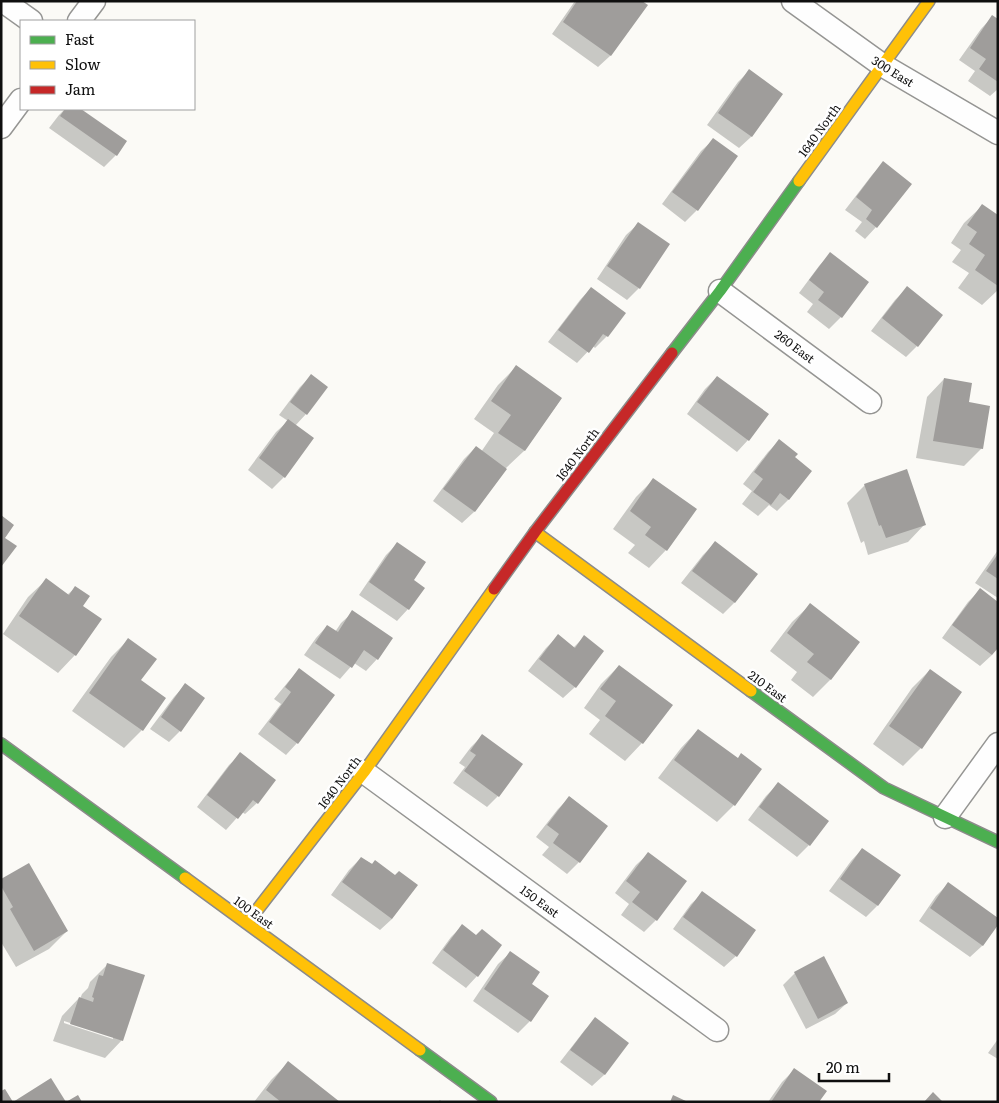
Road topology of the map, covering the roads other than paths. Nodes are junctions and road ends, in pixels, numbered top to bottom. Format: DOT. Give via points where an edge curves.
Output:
graph roads {
  1 [pos="3,1"];
  2 [pos="94,1"];
  3 [pos="793,1"];
  4 [pos="929,1"];
  5 [pos="30,20"];
  6 [pos="80,20"];
  7 [pos="882,66"];
  8 [pos="20,101"];
  9 [pos="1,127"];
  10 [pos="998,133"];
  11 [pos="720,291"];
  12 [pos="870,402"];
  13 [pos="535,532"];
  14 [pos="1,744"];
  15 [pos="998,744"];
  16 [pos="364,772"];
  17 [pos="945,817"];
  18 [pos="998,842"];
  19 [pos="247,923"];
  20 [pos="717,1030"];
  21 [pos="491,1102"];
  1 -- 5 [label="street"];
  2 -- 6 [label="street"];
  3 -- 7 [label="street, 300 East"];
  4 -- 7 [label="street, 1640 North"];
  7 -- 10 [label="street, 300 East"];
  7 -- 11 [label="street, 1640 North"];
  8 -- 9 [label="street"];
  11 -- 12 [label="street, 260 East"];
  11 -- 13 [label="street, 1640 North"];
  13 -- 16 [label="street, 1640 North"];
  13 -- 17 [label="street, 210 East" via="884,788"];
  14 -- 19 [label="street, 100 East"];
  15 -- 17 [label="street"];
  16 -- 19 [label="street, 1640 North"];
  16 -- 20 [label="street, 150 East"];
  17 -- 18 [label="street, 210 East"];
  19 -- 21 [label="street, 100 East"];
}
